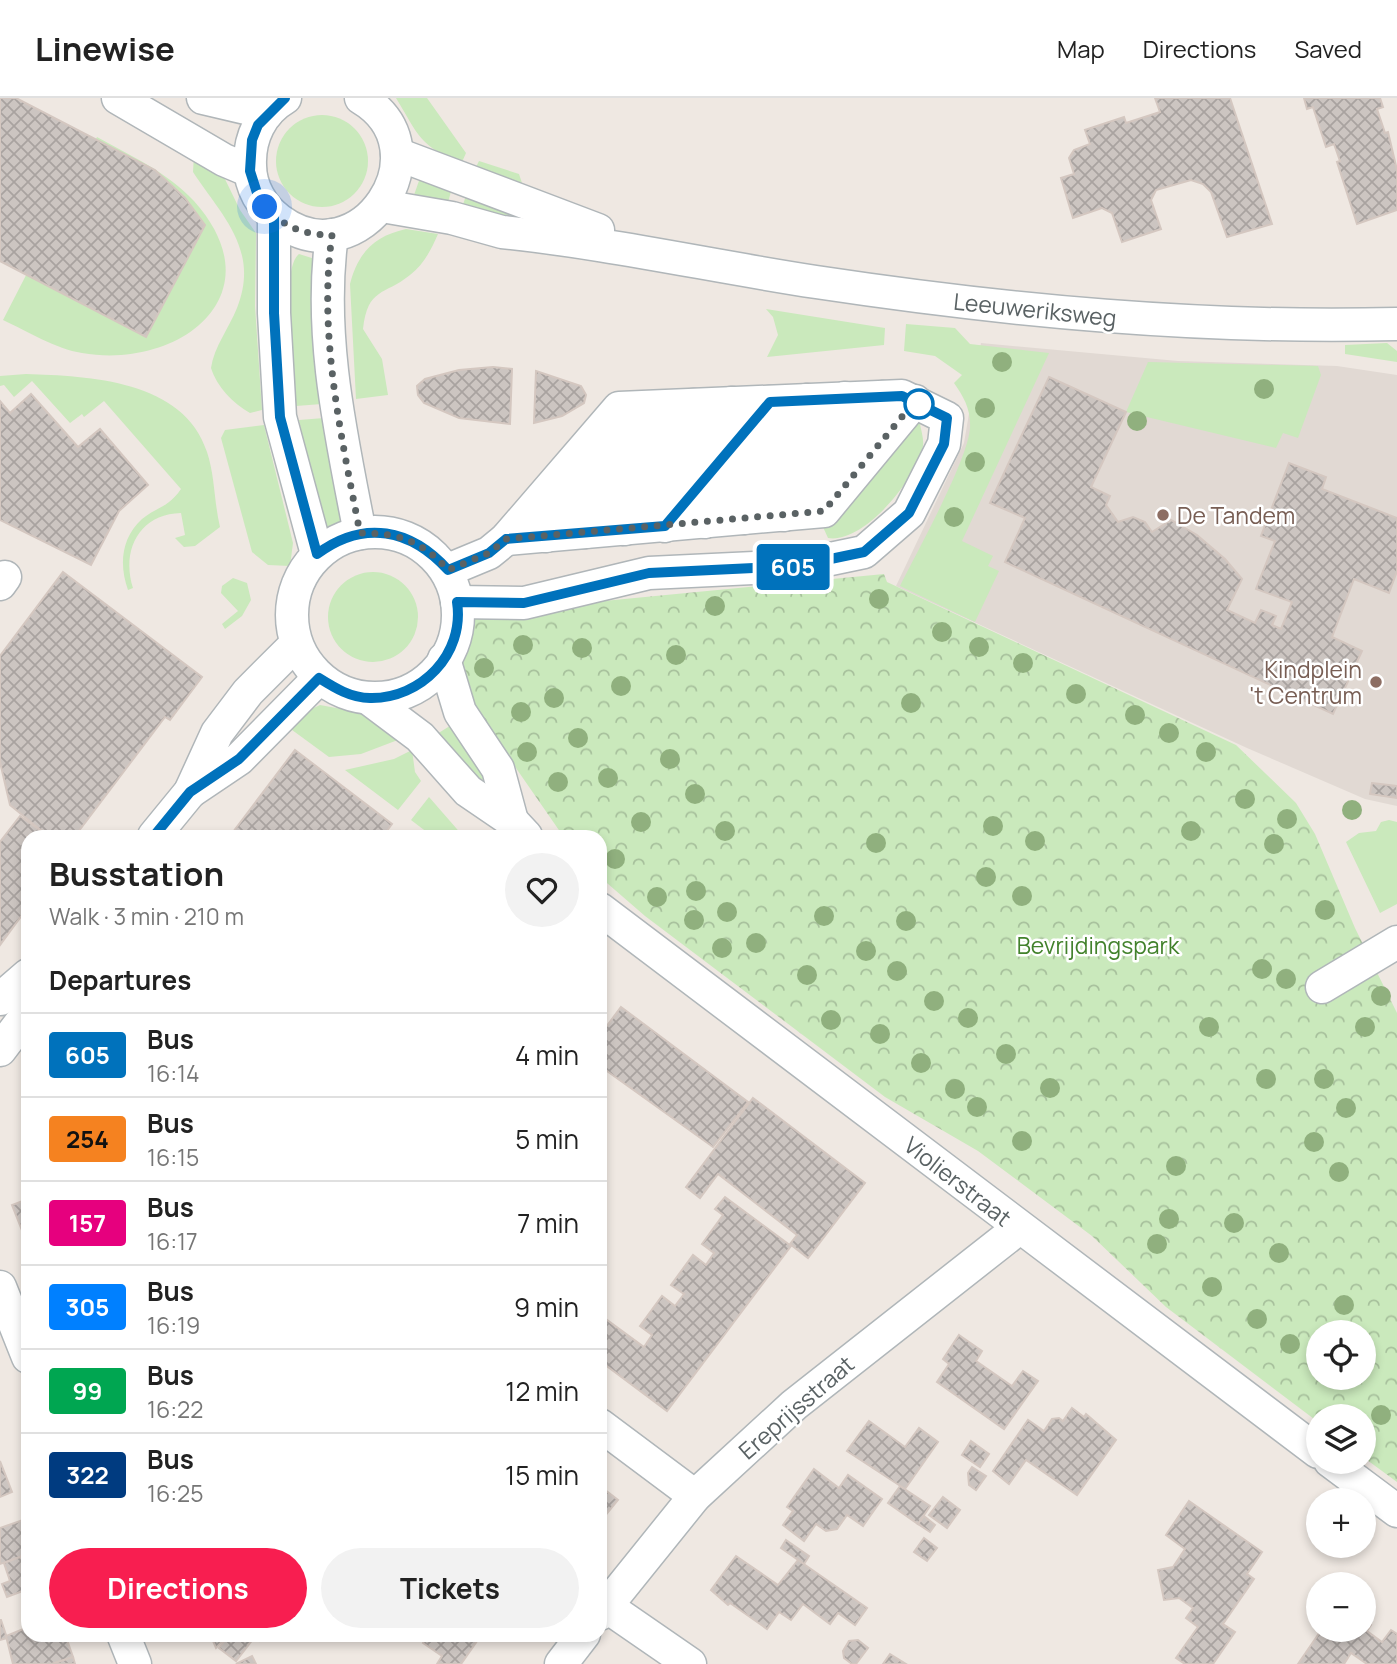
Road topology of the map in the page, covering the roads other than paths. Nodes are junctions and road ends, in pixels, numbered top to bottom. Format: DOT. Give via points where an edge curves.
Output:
graph roads {
  1 [pos="118,98"];
  2 [pos="203,98"];
  3 [pos="361,98"];
  4 [pos="276,105"];
  5 [pos="397,154"];
  6 [pos="250,171"];
  7 [pos="382,206"];
  8 [pos="274,216"];
  9 [pos="332,235"];
  10 [pos="675,256"];
  11 [pos="1397,324"];
  12 [pos="883,397"];
  13 [pos="845,398"];
  14 [pos="807,400"];
  15 [pos="915,401"];
  16 [pos="770,402"];
  17 [pos="732,403"];
  18 [pos="694,405"];
  19 [pos="657,407"];
  20 [pos="784,515"];
  21 [pos="744,518"];
  22 [pos="705,522"];
  23 [pos="665,526"];
  24 [pos="625,529"];
  25 [pos="585,532"];
  26 [pos="360,533"];
  27 [pos="546,536"];
  28 [pos="506,539"];
  29 [pos="317,554"];
  30 [pos="448,570"];
  31 [pos="457,602"];
  32 [pos="296,644"];
  33 [pos="444,659"];
  34 [pos="319,678"];
  35 [pos="368,698"];
  36 [pos="190,792"];
  37 [pos="519,829"];
  38 [pos="159,830"];
  39 [pos="607,914"];
  40 [pos="1397,942"];
  41 [pos="21,981"];
  42 [pos="1322,987"];
  43 [pos="0,999"];
  44 [pos="21,1022"];
  45 [pos="0,1050"];
  46 [pos="1019,1228"];
  47 [pos="0,1287"];
  48 [pos="21,1340"];
  49 [pos="607,1430"];
  50 [pos="1306,1443"];
  51 [pos="1347,1474"];
  52 [pos="695,1496"];
  53 [pos="1397,1511"];
  54 [pos="607,1605"];
  55 [pos="607,1612"];
  56 [pos="126,1642"];
  57 [pos="578,1642"];
  58 [pos="135,1664"];
  59 [pos="562,1664"];
  60 [pos="690,1664"];
  1 -- 6 [label="street"];
  2 -- 4 [label="street"];
  3 -- 5 [label="street" via="386,123"];
  4 -- 6 [label="street" via="252,140"];
  5 -- 7 [label="street" via="394,181"];
  5 -- 10 [label="street, Leeuweriksweg"];
  6 -- 8 [label="street" via="258,196"];
  7 -- 9 [label="street" via="360,225"];
  7 -- 10 [label="street, Leeuweriksweg" via="502,232"];
  8 -- 9 [label="street" via="301,232"];
  8 -- 29 [label="street" via="280,417"];
  9 -- 26 [label="street" via="326,276 336,409"];
  10 -- 11 [label="street, Leeuweriksweg" via="816,281 1134,320 1299,327"];
  12 -- 13 [label="street"];
  12 -- 15 [label="street"];
  12 -- 20 [label="street"];
  13 -- 14 [label="street"];
  13 -- 21 [label="street"];
  14 -- 16 [label="street"];
  14 -- 22 [label="street"];
  15 -- 20 [label="street" via="824,511"];
  15 -- 31 [label="street" via="947,418 944,444 909,513 864,552 797,566 649,573 524,603"];
  16 -- 17 [label="street"];
  16 -- 23 [label="street"];
  17 -- 18 [label="street"];
  17 -- 24 [label="street"];
  18 -- 19 [label="street"];
  18 -- 25 [label="street"];
  19 -- 27 [label="street"];
  19 -- 28 [label="street" via="619,408"];
  20 -- 21 [label="street"];
  21 -- 22 [label="street"];
  22 -- 23 [label="street"];
  23 -- 24 [label="street"];
  24 -- 25 [label="street"];
  25 -- 27 [label="street"];
  26 -- 29 [label="street"];
  26 -- 30 [label="street" via="404,538 429,549"];
  27 -- 28 [label="street"];
  28 -- 30 [label="street" via="489,553"];
  29 -- 32 [label="street" via="300,576 293,596"];
  30 -- 31 [label="street"];
  31 -- 33 [label="street" via="459,616"];
  32 -- 34 [label="street"];
  32 -- 36 [label="street" via="248,692 217,733"];
  33 -- 35 [label="street" via="419,685 393,696"];
  33 -- 37 [label="street" via="460,712 498,769"];
  34 -- 35 [label="street" via="351,695"];
  34 -- 36 [label="street" via="239,759"];
  35 -- 37 [label="street" via="420,737 468,791"];
  36 -- 38 [label="street"];
  39 -- 46 [label="street, Violierstraat"];
  40 -- 42 [label="street"];
  41 -- 43 [label="street"];
  44 -- 45 [label="street"];
  46 -- 50 [label="street, Violierstraat"];
  46 -- 52 [label="street, Ereprijsstraat" via="794,1405"];
  47 -- 48 [label="street"];
  49 -- 52 [label="street"];
  51 -- 53 [label="street"];
  52 -- 54 [label="street, Ereprijsstraat"];
  55 -- 60 [label="street"];
  56 -- 58 [label="street"];
  57 -- 59 [label="street"];
}
